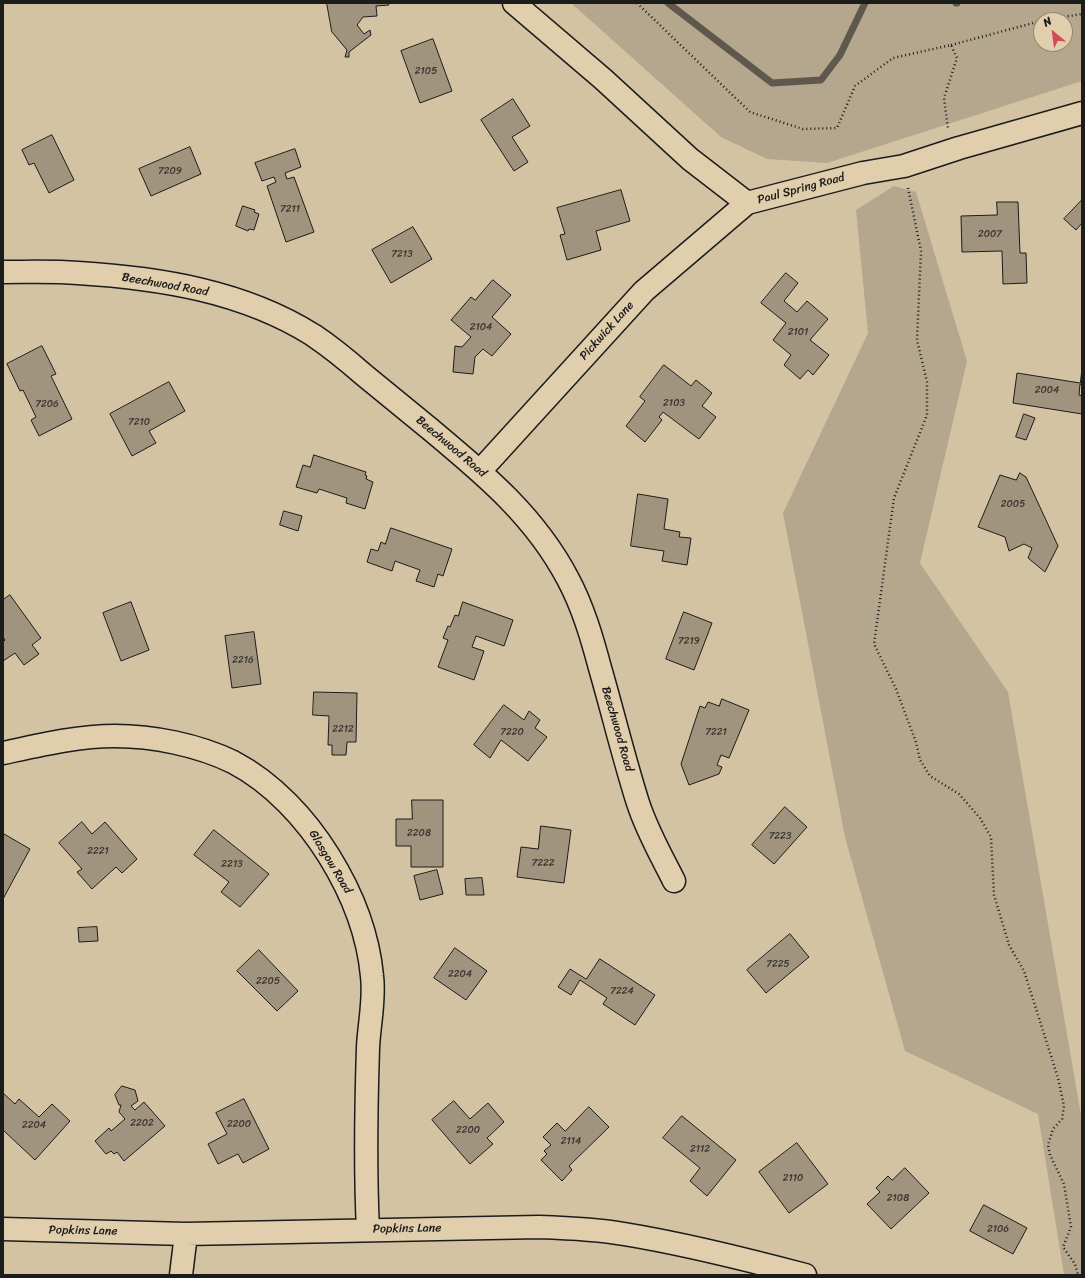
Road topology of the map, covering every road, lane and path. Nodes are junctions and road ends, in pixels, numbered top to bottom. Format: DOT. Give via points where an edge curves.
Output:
graph roads {
  1 [pos="514,3"];
  2 [pos="637,3"];
  3 [pos="1033,23"];
  4 [pos="951,45"];
  5 [pos="1082,113"];
  6 [pos="959,148"];
  7 [pos="904,166"];
  8 [pos="747,203"];
  9 [pos="3,272"];
  10 [pos="480,470"];
  11 [pos="3,753"];
  12 [pos="674,881"];
  13 [pos="3,1230"];
  14 [pos="368,1230"];
  15 [pos="186,1234"];
  16 [pos="180,1275"];
  17 [pos="805,1275"];
  18 [pos="1078,1275"];
  1 -- 8 [label="street, Paul Spring Road" via="690,159"];
  2 -- 4 [label="path" via="750,112 803,128 837,128 855,86 893,58"];
  3 -- 4 [label="path"];
  4 -- 6 [label="path" via="957,58 944,98 948,128"];
  5 -- 6 [label="street, Paul Spring Road"];
  6 -- 7 [label="street, Paul Spring Road"];
  7 -- 8 [label="street, Paul Spring Road" via="863,173"];
  7 -- 18 [label="path" via="921,250 917,340 927,382 927,415 894,498 874,644 896,688 920,760 930,776 959,794 980,818 991,838 994,895 1009,945 1024,970 1058,1078 1064,1106 1062,1119 1053,1129 1048,1145 1064,1184 1071,1227 1063,1247 1075,1264"];
  8 -- 10 [label="street, Pickwick Lane" via="644,291"];
  9 -- 10 [label="street, Beechwood Road" via="76,272 142,278 202,290 260,308 286,320 339,354"];
  10 -- 12 [label="street, Beechwood Road" via="536,529 569,580 588,626 639,805"];
  11 -- 14 [label="street, Glasgow Road" via="60,741 115,736 152,738 175,743 233,762 280,797 315,834 356,908 365,936 372,975 368,1046"];
  13 -- 15 [label="street, Popkins Lane"];
  14 -- 15 [label="street, Popkins Lane"];
  14 -- 17 [label="street, Popkins Lane" via="539,1227 580,1229 624,1234 722,1253"];
  15 -- 16 [label="street"];
}
